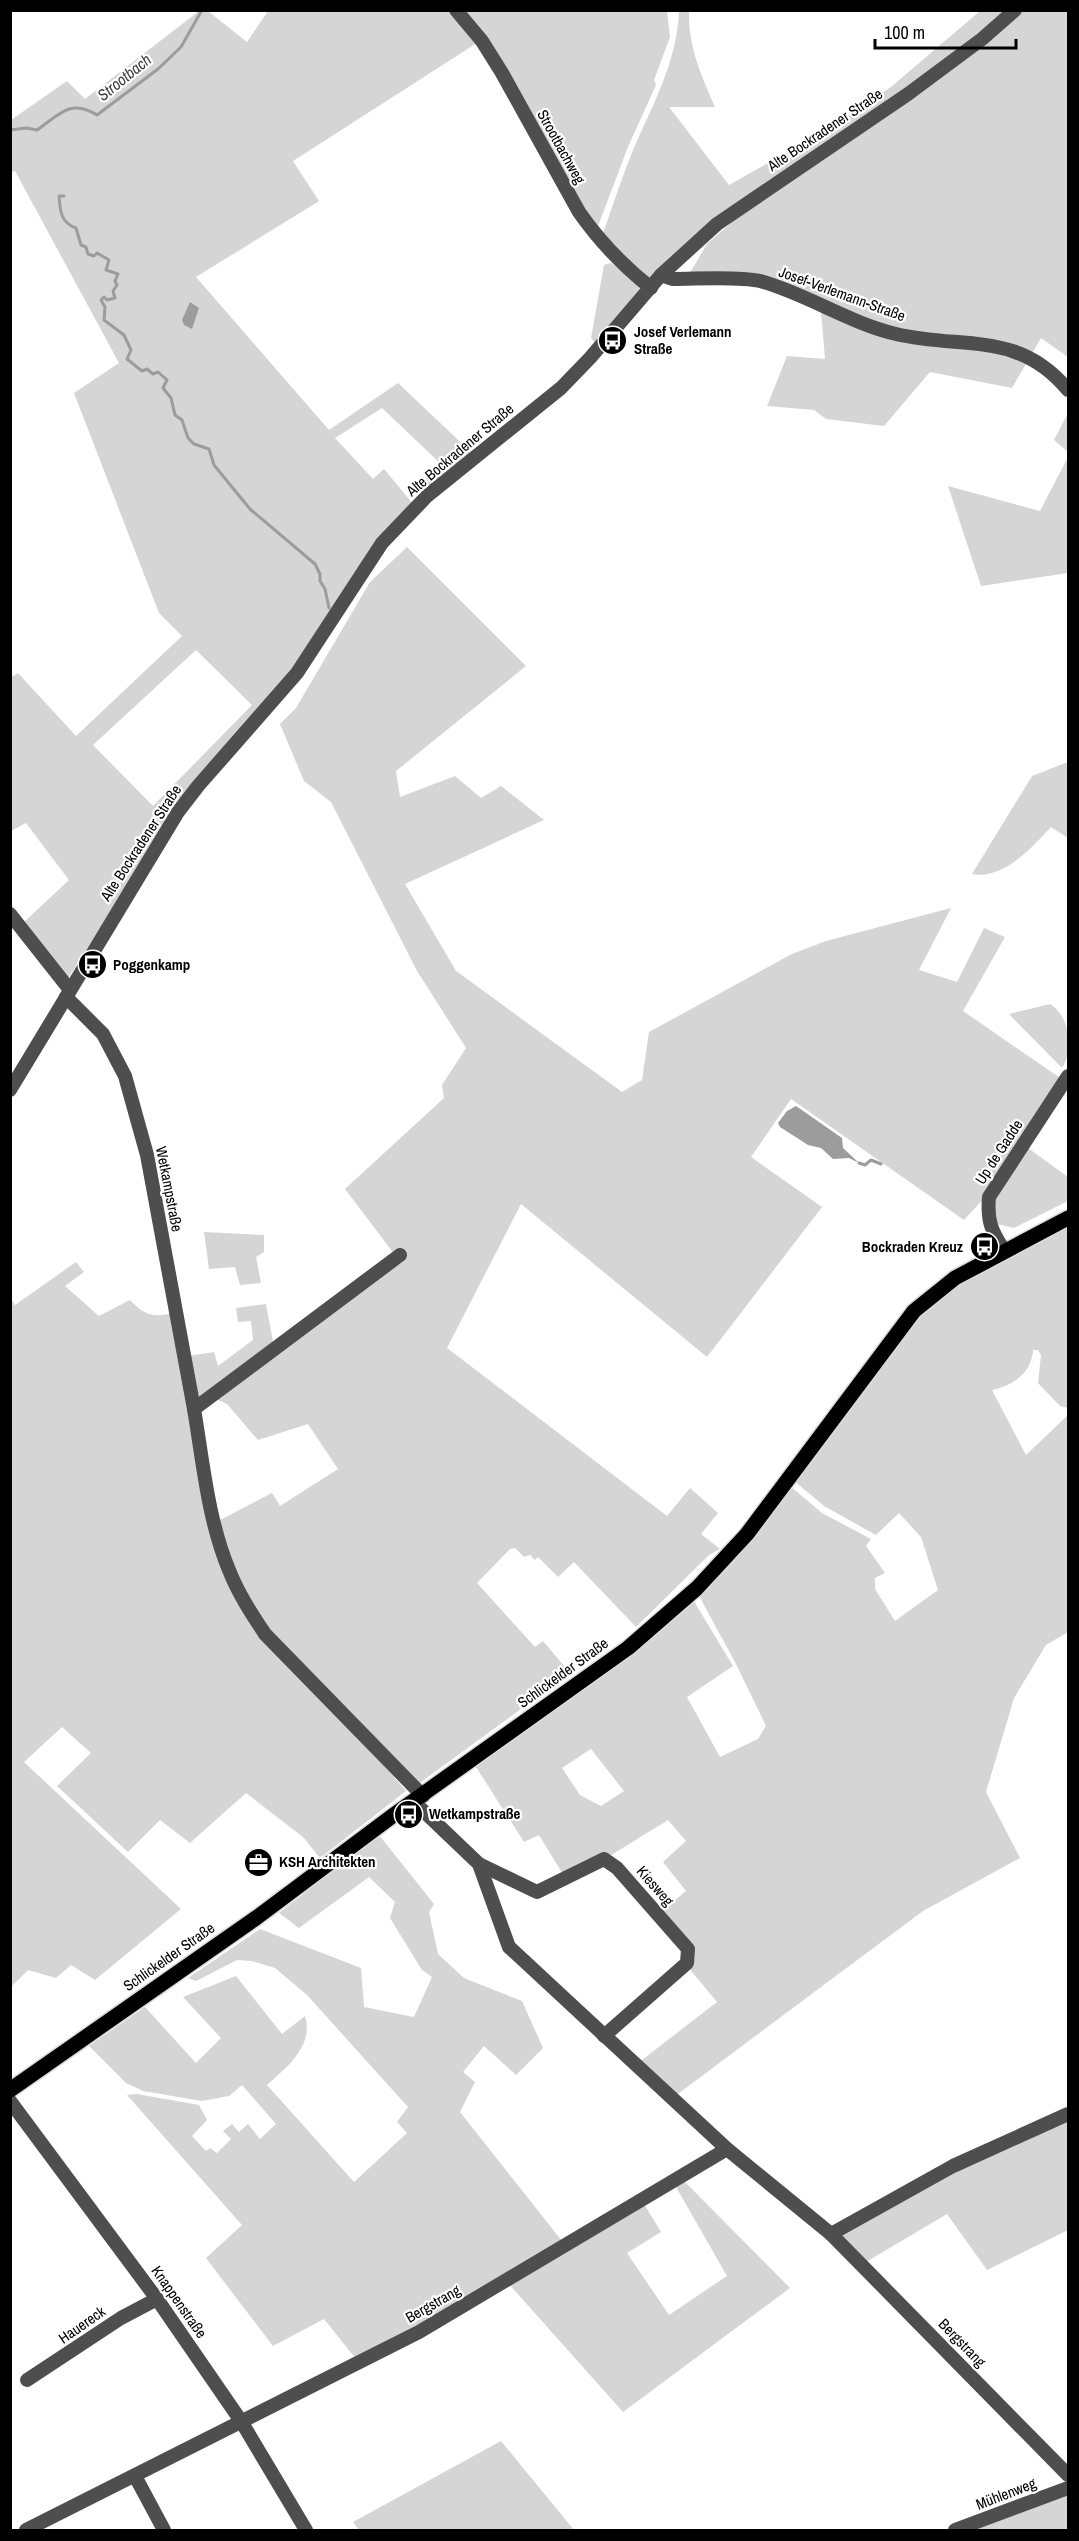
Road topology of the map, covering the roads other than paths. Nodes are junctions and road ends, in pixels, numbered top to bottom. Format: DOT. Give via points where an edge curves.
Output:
graph roads {
  1 [pos="456,10"];
  2 [pos="1015,10"];
  3 [pos="661,275"];
  4 [pos="651,288"];
  5 [pos="1068,390"];
  6 [pos="10,914"];
  7 [pos="68,993"];
  8 [pos="1068,1076"];
  9 [pos="10,1090"];
  10 [pos="1068,1218"];
  11 [pos="1004,1250"];
  12 [pos="400,1255"];
  13 [pos="194,1409"];
  14 [pos="418,1799"];
  15 [pos="479,1864"];
  16 [pos="604,2036"];
  17 [pos="13,2084"];
  18 [pos="10,2101"];
  19 [pos="1068,2115"];
  20 [pos="727,2149"];
  21 [pos="831,2234"];
  22 [pos="157,2299"];
  23 [pos="27,2380"];
  24 [pos="241,2421"];
  25 [pos="1068,2475"];
  26 [pos="135,2476"];
  27 [pos="1068,2488"];
  28 [pos="35,2528"];
  29 [pos="164,2530"];
  30 [pos="306,2530"];
  31 [pos="955,2530"];
  1 -- 4 [label="street, Strootbachweg" via="487,49 597,239"];
  2 -- 3 [label="street, Alte Bockradener Straße" via="908,94 742,204"];
  3 -- 4 [label="street, Alte Bockradener Straße"];
  3 -- 5 [label="street, Josef-Verlemann-Straße" via="673,279 758,281 894,333 929,340 994,344 1025,354 1052,371"];
  4 -- 7 [label="street, Alte Bockradener Straße" via="561,388 427,496 382,543 297,673 178,812"];
  6 -- 7 [label="street"];
  7 -- 9 [label="street, Alte Bockradener Straße"];
  7 -- 13 [label="street, Wetkampstraße" via="103,1034 125,1076 147,1155"];
  8 -- 11 [label="street, Up de Gadde" via="989,1197 987,1215 991,1231"];
  10 -- 11 [label="main road, Schlickelder Straße"];
  11 -- 14 [label="main road, Schlickelder Straße" via="956,1278 914,1311 771,1504 697,1588 628,1648"];
  12 -- 13 [label="street"];
  13 -- 14 [label="street, Wetkampstraße" via="211,1508 228,1569 245,1604 265,1634"];
  14 -- 15 [label="street, Kiesweg"];
  14 -- 17 [label="main road, Schlickelder Straße" via="255,1918"];
  15 -- 16 [label="street, Kiesweg" via="509,1947"];
  15 -- 16 [label="street, Kiesweg" via="537,1892 604,1859 688,1949 687,1963"];
  16 -- 20 [label="street, Kiesweg"];
  18 -- 22 [label="street, Knappenstraße"];
  19 -- 21 [label="street" via="953,2166"];
  20 -- 21 [label="street, Bergstrang"];
  20 -- 24 [label="street, Bergstrang" via="419,2332"];
  21 -- 25 [label="street, Bergstrang"];
  22 -- 23 [label="street, Hauereck"];
  22 -- 24 [label="street, Knappenstraße"];
  24 -- 26 [label="street, Bergstrang"];
  24 -- 30 [label="street, Knappenstraße"];
  26 -- 28 [label="street, Bergstrang"];
  26 -- 29 [label="street"];
  27 -- 31 [label="street, Mühlenweg"];
}
